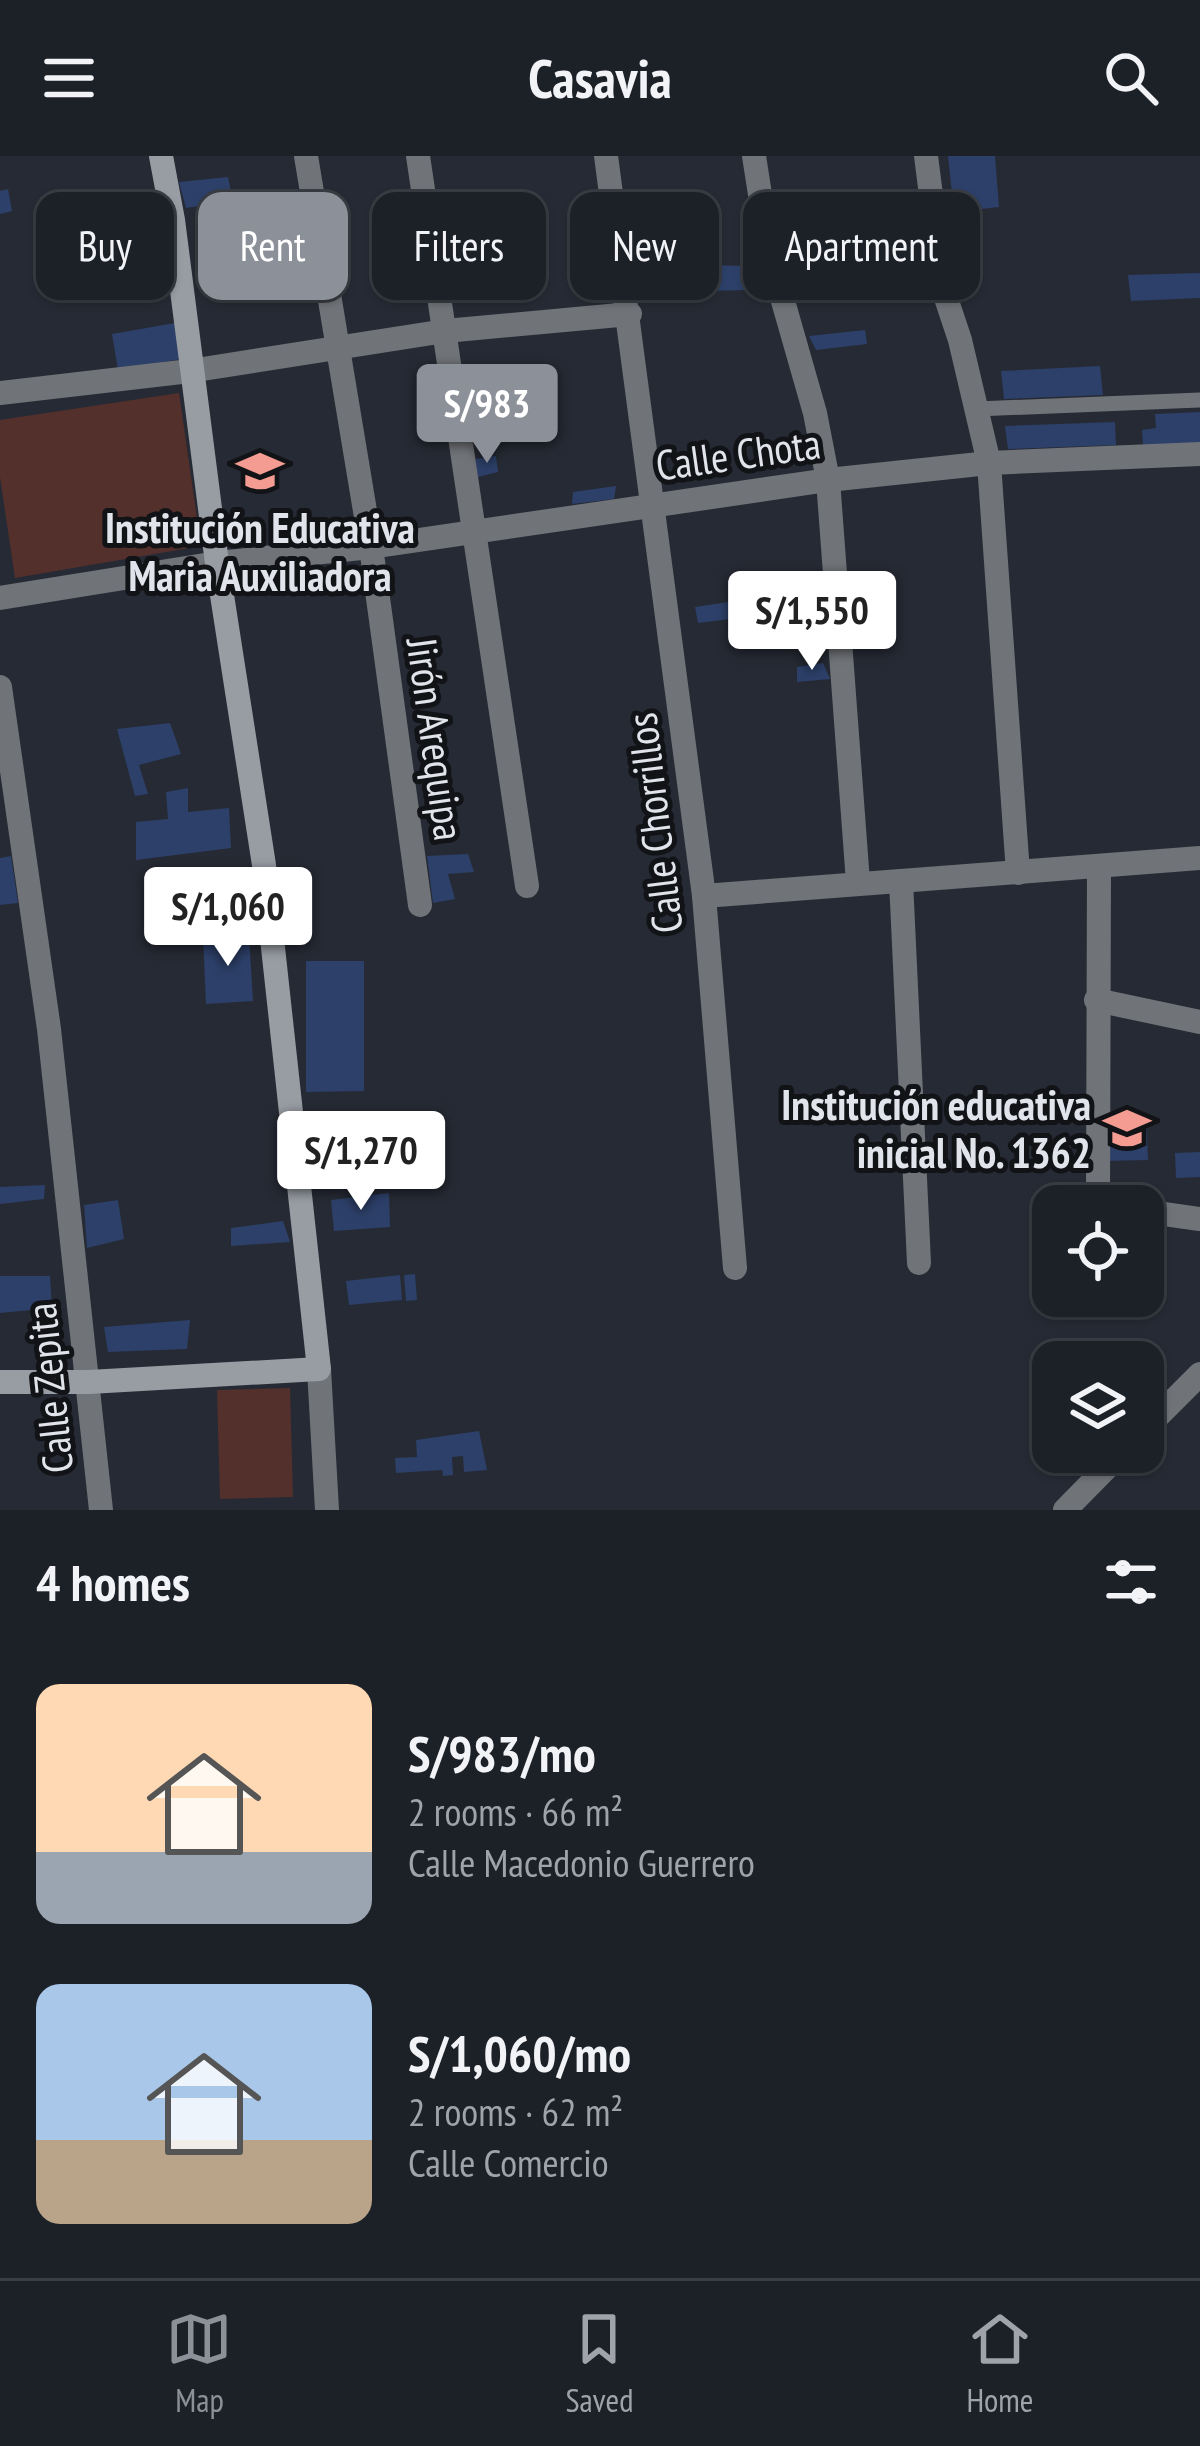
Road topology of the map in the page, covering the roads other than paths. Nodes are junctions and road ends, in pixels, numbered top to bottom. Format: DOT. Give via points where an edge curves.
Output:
graph roads {
  1 [pos="161,156"];
  2 [pos="306,156"];
  3 [pos="418,156"];
  4 [pos="606,156"];
  5 [pos="754,156"];
  6 [pos="926,156"];
  7 [pos="630,314"];
  8 [pos="445,331"];
  9 [pos="337,346"];
  10 [pos="190,371"];
  11 [pos="0,393"];
  12 [pos="1200,400"];
  13 [pos="976,409"];
  14 [pos="1200,454"];
  15 [pos="989,463"];
  16 [pos="828,480"];
  17 [pos="653,504"];
  18 [pos="472,532"];
  19 [pos="371,547"];
  20 [pos="217,563"];
  21 [pos="0,598"];
  22 [pos="0,688"];
  23 [pos="1200,858"];
  24 [pos="1099,866"];
  25 [pos="1018,873"];
  26 [pos="901,881"];
  27 [pos="858,882"];
  28 [pos="526,886"];
  29 [pos="704,896"];
  30 [pos="420,905"];
  31 [pos="1096,1000"];
  32 [pos="1200,1022"];
  33 [pos="1098,1185"];
  34 [pos="1164,1214"];
  35 [pos="1200,1219"];
  36 [pos="920,1263"];
  37 [pos="735,1268"];
  38 [pos="320,1370"];
  39 [pos="1200,1374"];
  40 [pos="0,1382"];
  41 [pos="89,1382"];
  42 [pos="1164,1409"];
  43 [pos="1101,1473"];
  44 [pos="101,1510"];
  45 [pos="327,1510"];
  46 [pos="1065,1510"];
  1 -- 10 [label="street"];
  2 -- 9 [label="street, Jirón Arequipa"];
  3 -- 8 [label="street"];
  4 -- 7 [label="street, Calle Chorrillos"];
  5 -- 16 [label="street" via="769,252"];
  6 -- 13 [label="street" via="943,289"];
  7 -- 8 [label="street"];
  7 -- 17 [label="street, Calle Chorrillos"];
  8 -- 9 [label="street"];
  8 -- 18 [label="street"];
  9 -- 10 [label="street"];
  9 -- 19 [label="street, Jirón Arequipa"];
  10 -- 11 [label="street"];
  10 -- 20 [label="street"];
  12 -- 13 [label="lane"];
  13 -- 15 [label="street"];
  14 -- 15 [label="street, Calle Chota"];
  15 -- 16 [label="street, Calle Chota"];
  15 -- 25 [label="street"];
  16 -- 17 [label="street, Calle Chota"];
  16 -- 27 [label="street"];
  17 -- 18 [label="street, Calle Chota"];
  17 -- 29 [label="street, Calle Chorrillos"];
  18 -- 19 [label="street, Calle Chota"];
  18 -- 28 [label="street"];
  19 -- 20 [label="street, Calle Chota"];
  19 -- 30 [label="street, Jirón Arequipa"];
  20 -- 21 [label="street, Calle Chota"];
  20 -- 38 [label="street" via="264,865"];
  22 -- 41 [label="street, Calle Zepita"];
  23 -- 24 [label="street"];
  24 -- 25 [label="street"];
  24 -- 31 [label="street"];
  25 -- 26 [label="street"];
  26 -- 27 [label="street"];
  26 -- 36 [label="street"];
  27 -- 29 [label="street"];
  29 -- 37 [label="street, Calle Chorrillos"];
  31 -- 32 [label="street"];
  31 -- 33 [label="street"];
  34 -- 35 [label="street"];
  38 -- 41 [label="street"];
  38 -- 45 [label="street"];
  39 -- 42 [label="street"];
  40 -- 41 [label="street"];
  41 -- 44 [label="street, Calle Zepita"];
  43 -- 46 [label="street"];
}
